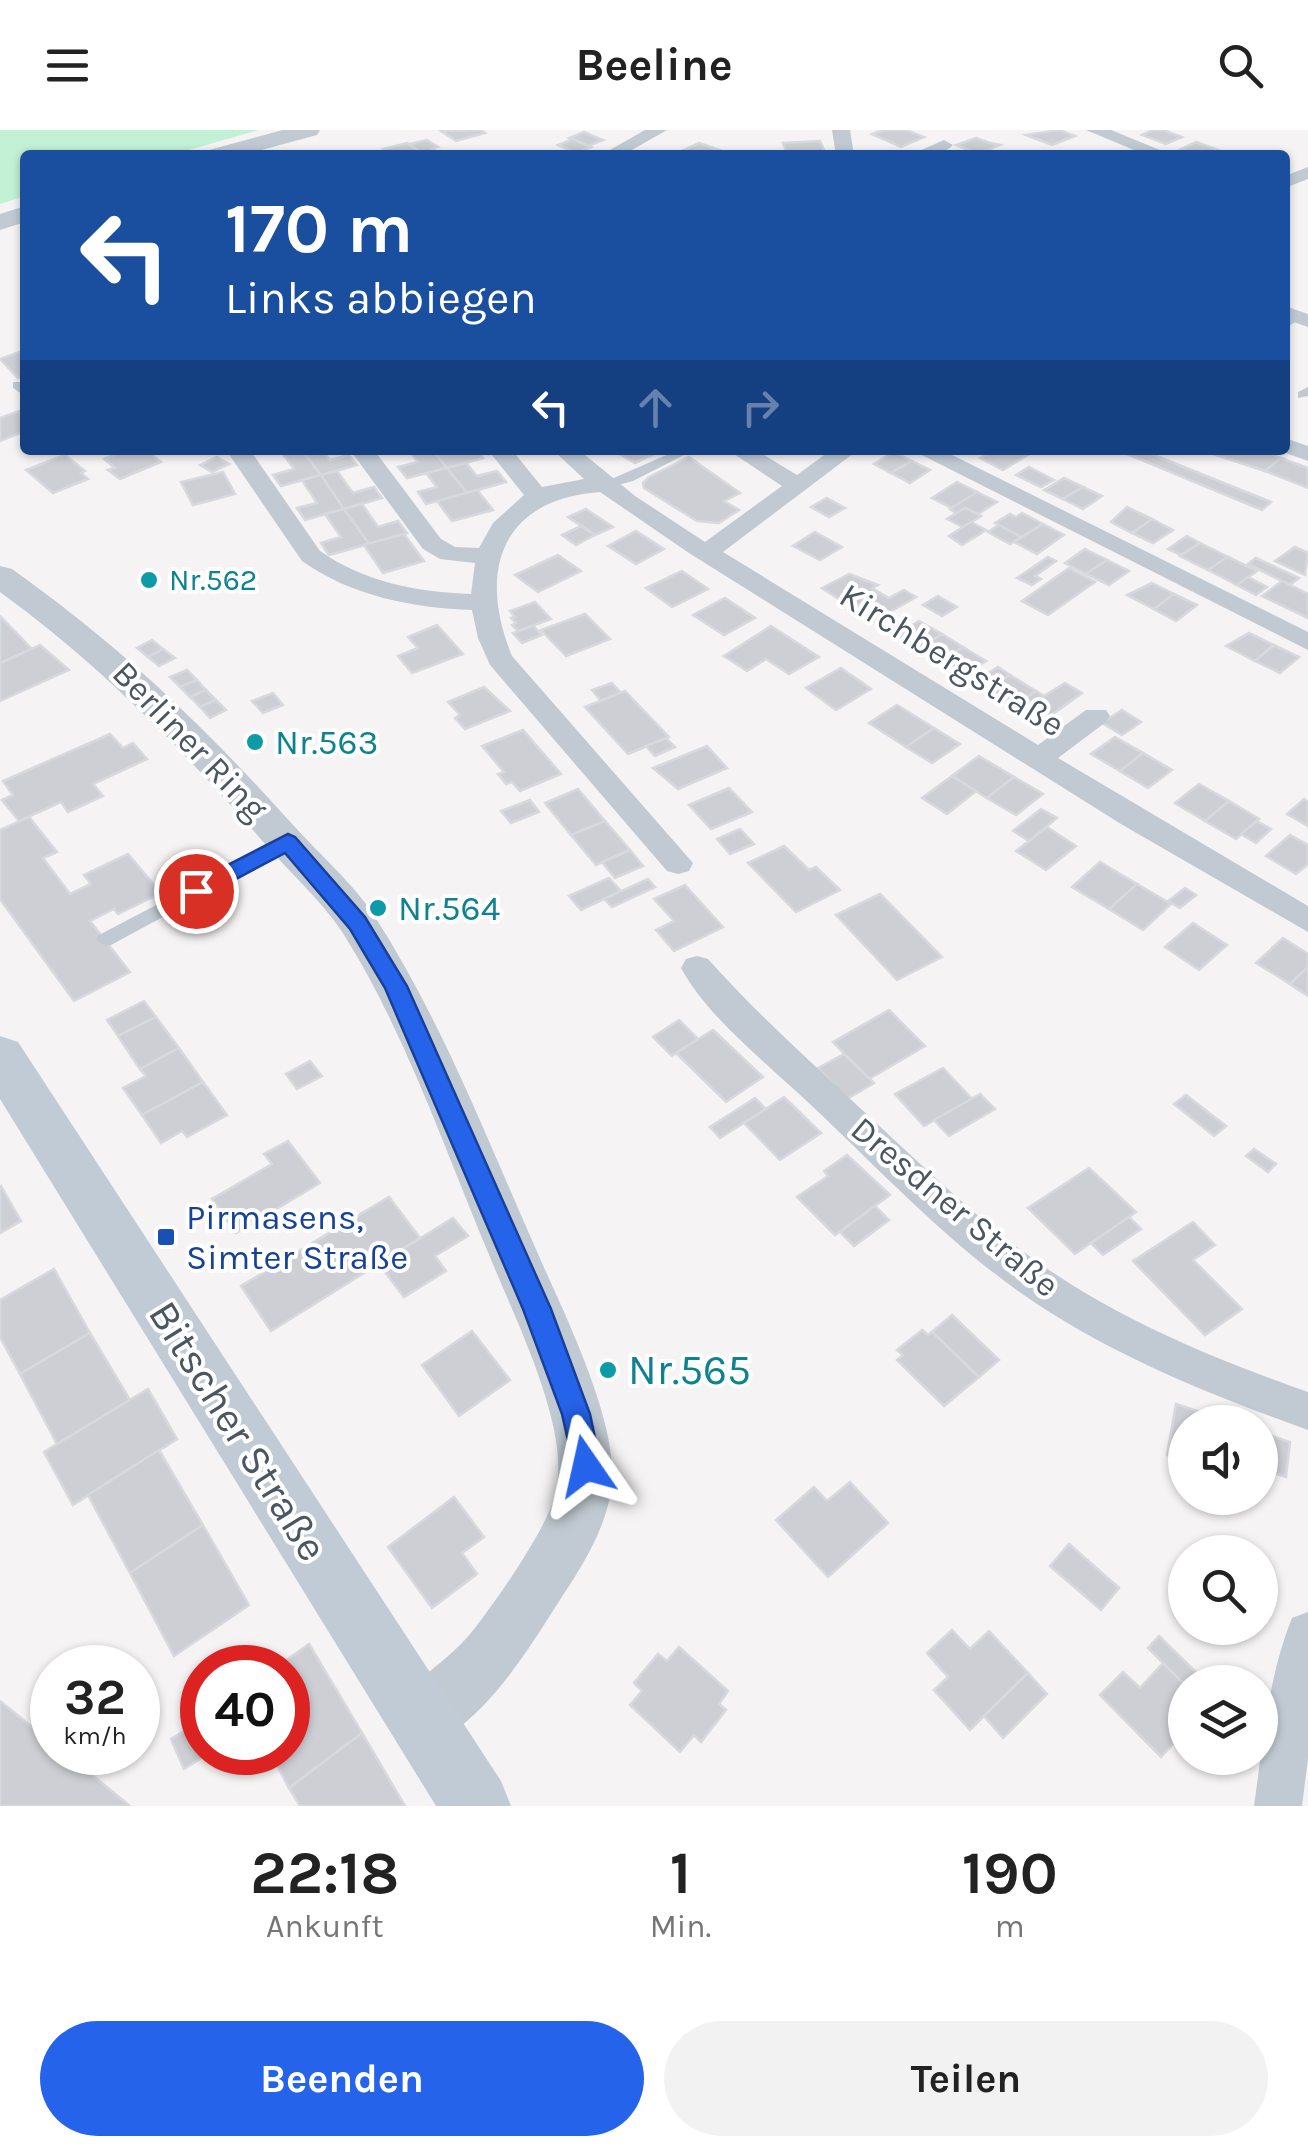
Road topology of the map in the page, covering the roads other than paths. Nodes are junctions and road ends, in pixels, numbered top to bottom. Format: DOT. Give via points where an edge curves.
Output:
graph roads {
  1 [pos="309,130"];
  2 [pos="658,130"];
  3 [pos="1095,130"];
  4 [pos="944,145"];
  5 [pos="235,150"];
  6 [pos="620,150"];
  7 [pos="932,150"];
  8 [pos="1149,150"];
  9 [pos="241,455"];
  10 [pos="366,455"];
  11 [pos="504,455"];
  12 [pos="571,455"];
  13 [pos="676,455"];
  14 [pos="748,455"];
  15 [pos="839,455"];
  16 [pos="934,455"];
  17 [pos="606,484"];
  18 [pos="796,486"];
  19 [pos="538,496"];
  20 [pos="709,552"];
  21 [pos="488,556"];
  22 [pos="0,576"];
  23 [pos="482,602"];
  24 [pos="1308,642"];
  25 [pos="1096,716"];
  26 [pos="1038,758"];
  27 [pos="288,842"];
  28 [pos="678,863"];
  29 [pos="1308,920"];
  30 [pos="105,940"];
  31 [pos="698,968"];
  32 [pos="0,1056"];
  33 [pos="1308,1412"];
  34 [pos="1308,1634"];
  35 [pos="419,1720"];
  36 [pos="476,1806"];
  37 [pos="1278,1806"];
  1 -- 5 [label="street"];
  2 -- 6 [label="street"];
  3 -- 8 [label="street"];
  4 -- 7 [label="street"];
  9 -- 23 [label="street" via="323,566 427,598"];
  10 -- 21 [label="street" via="432,544 449,554"];
  11 -- 19 [label="street"];
  12 -- 17 [label="street, Kirchbergstraße"];
  13 -- 17 [label="lane"];
  14 -- 18 [label="street"];
  15 -- 18 [label="street"];
  16 -- 24 [label="street"];
  17 -- 19 [label="street"];
  17 -- 20 [label="street, Kirchbergstraße"];
  18 -- 20 [label="street"];
  19 -- 21 [label="street" via="510,518"];
  20 -- 26 [label="street, Kirchbergstraße"];
  21 -- 23 [label="street"];
  22 -- 27 [label="street, Berliner Ring" via="111,658"];
  23 -- 28 [label="street" via="500,660"];
  25 -- 26 [label="street"];
  26 -- 29 [label="street, Kirchbergstraße"];
  27 -- 30 [label="lane"];
  27 -- 35 [label="street, Berliner Ring" via="358,923 395,986 537,1309 584,1447 584,1492 572,1530 490,1656"];
  31 -- 33 [label="street, Dresdner Straße" via="740,1018 1032,1279 1127,1338"];
  32 -- 35 [label="main road, Bitscher Straße"];
  34 -- 37 [label="street"];
  35 -- 36 [label="main road, Bitscher Straße"];
}
